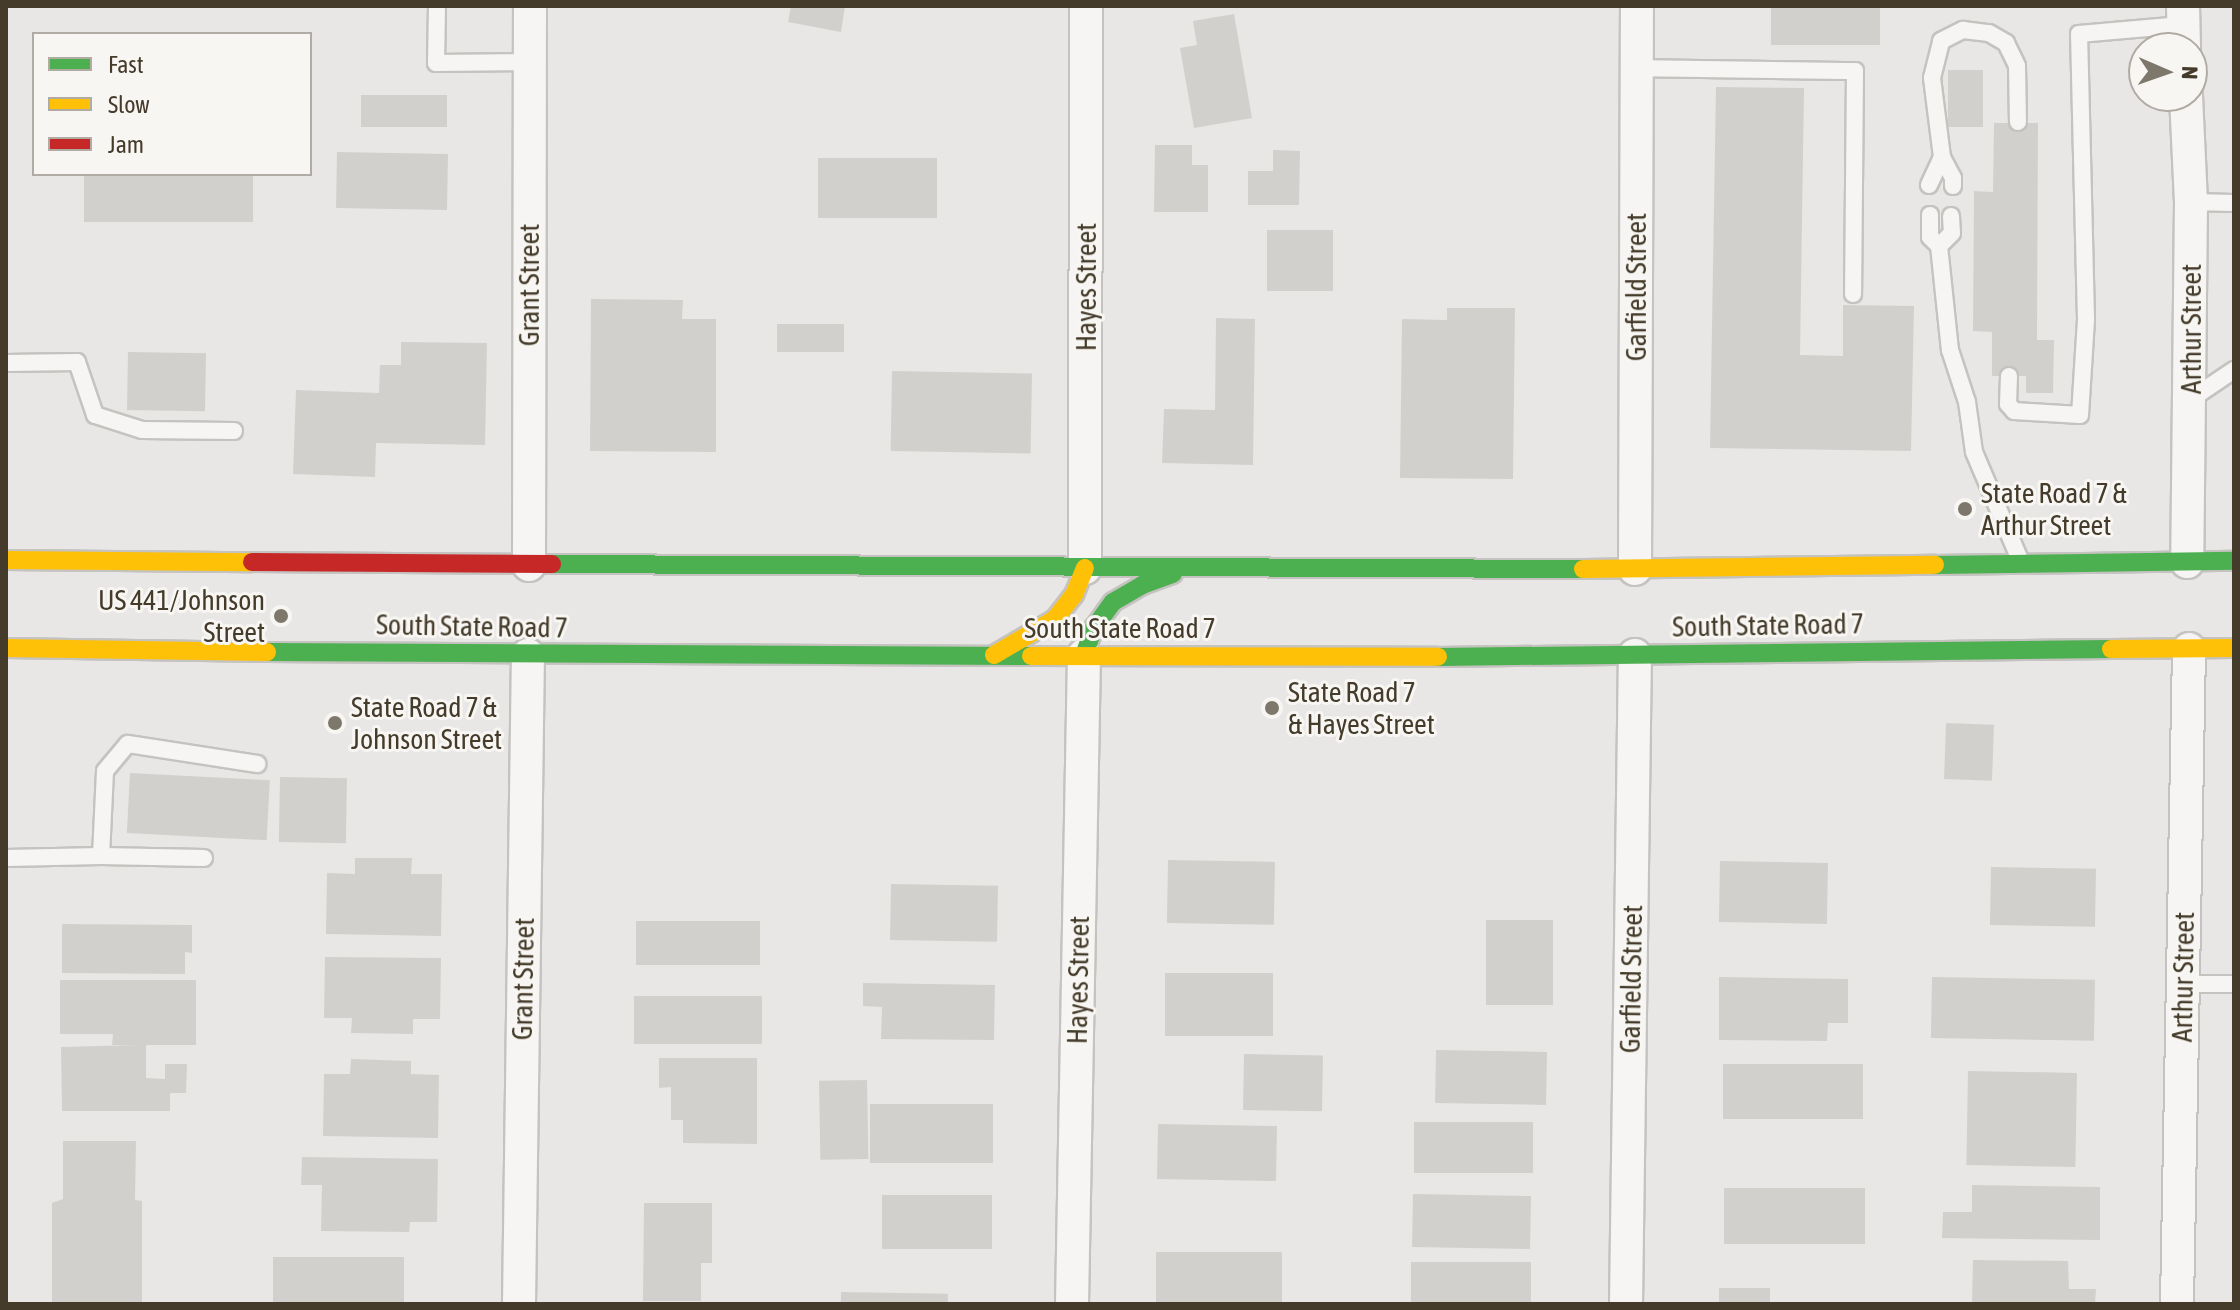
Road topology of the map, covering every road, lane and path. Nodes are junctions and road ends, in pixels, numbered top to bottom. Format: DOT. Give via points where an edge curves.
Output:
graph roads {
  1 [pos="437,6"];
  2 [pos="530,6"];
  3 [pos="1086,6"];
  4 [pos="1637,6"];
  5 [pos="2183,26"];
  6 [pos="530,62"];
  7 [pos="1636,68"];
  8 [pos="2187,112"];
  9 [pos="2018,122"];
  10 [pos="1942,157"];
  11 [pos="1929,185"];
  12 [pos="1953,186"];
  13 [pos="2191,202"];
  14 [pos="2234,203"];
  15 [pos="1930,215"];
  16 [pos="1951,216"];
  17 [pos="1939,246"];
  18 [pos="1853,294"];
  19 [pos="6,363"];
  20 [pos="2234,370"];
  21 [pos="2009,376"];
  22 [pos="2191,399"];
  23 [pos="234,431"];
  24 [pos="6,560"];
  25 [pos="2234,561"];
  26 [pos="2187,562"];
  27 [pos="2021,563"];
  28 [pos="529,565"];
  29 [pos="1085,568"];
  30 [pos="1187,569"];
  31 [pos="1635,569"];
  32 [pos="6,648"];
  33 [pos="2234,648"];
  34 [pos="2189,649"];
  35 [pos="528,655"];
  36 [pos="1084,655"];
  37 [pos="1635,655"];
  38 [pos="991,656"];
  39 [pos="257,764"];
  40 [pos="101,856"];
  41 [pos="6,858"];
  42 [pos="204,858"];
  43 [pos="2183,984"];
  44 [pos="2234,984"];
  45 [pos="519,1304"];
  46 [pos="1072,1304"];
  47 [pos="1626,1304"];
  48 [pos="2177,1304"];
  1 -- 6 [label="lane" via="436,63"];
  2 -- 6 [label="street, Grant Street"];
  3 -- 29 [label="street, Hayes Street"];
  4 -- 7 [label="street, Garfield Street"];
  5 -- 21 [label="lane" via="2079,34 2086,319 2080,415 2014,411 2008,404"];
  6 -- 28 [label="street, Grant Street"];
  7 -- 18 [label="lane" via="1855,71"];
  7 -- 31 [label="street, Garfield Street"];
  8 -- 13 [label="street, Arthur Street"];
  9 -- 10 [label="lane" via="2017,66 2006,43 1989,33 1963,30 1941,41 1932,78"];
  10 -- 11 [label="lane"];
  10 -- 12 [label="lane"];
  13 -- 14 [label="lane"];
  13 -- 22 [label="street, Arthur Street"];
  15 -- 17 [label="lane" via="1930,237"];
  16 -- 17 [label="lane" via="1952,233"];
  17 -- 27 [label="lane" via="1950,350 1967,402 1974,452"];
  19 -- 23 [label="lane" via="77,362 95,415 142,430"];
  20 -- 22 [label="lane"];
  22 -- 26 [label="street, Arthur Street"];
  24 -- 28 [label="main road, South State Road 7"];
  25 -- 26 [label="main road, South State Road 7"];
  26 -- 27 [label="main road, South State Road 7"];
  27 -- 31 [label="main road, South State Road 7"];
  28 -- 29 [label="main road, South State Road 7"];
  29 -- 30 [label="main road, South State Road 7"];
  29 -- 38 [label="main road" via="1074,595 1055,619"];
  30 -- 31 [label="main road, South State Road 7"];
  30 -- 36 [label="main road" via="1113,602 1094,628"];
  32 -- 35 [label="main road, South State Road 7"];
  33 -- 34 [label="main road, South State Road 7"];
  34 -- 37 [label="main road, South State Road 7"];
  34 -- 43 [label="street, Arthur Street"];
  35 -- 38 [label="main road, South State Road 7"];
  35 -- 45 [label="street, Grant Street"];
  36 -- 37 [label="main road, South State Road 7"];
  36 -- 38 [label="main road, South State Road 7"];
  36 -- 46 [label="street, Hayes Street"];
  37 -- 47 [label="street, Garfield Street"];
  39 -- 40 [label="lane" via="128,744 105,771"];
  40 -- 41 [label="lane"];
  40 -- 42 [label="lane"];
  43 -- 44 [label="lane"];
  43 -- 48 [label="street, Arthur Street"];
}
